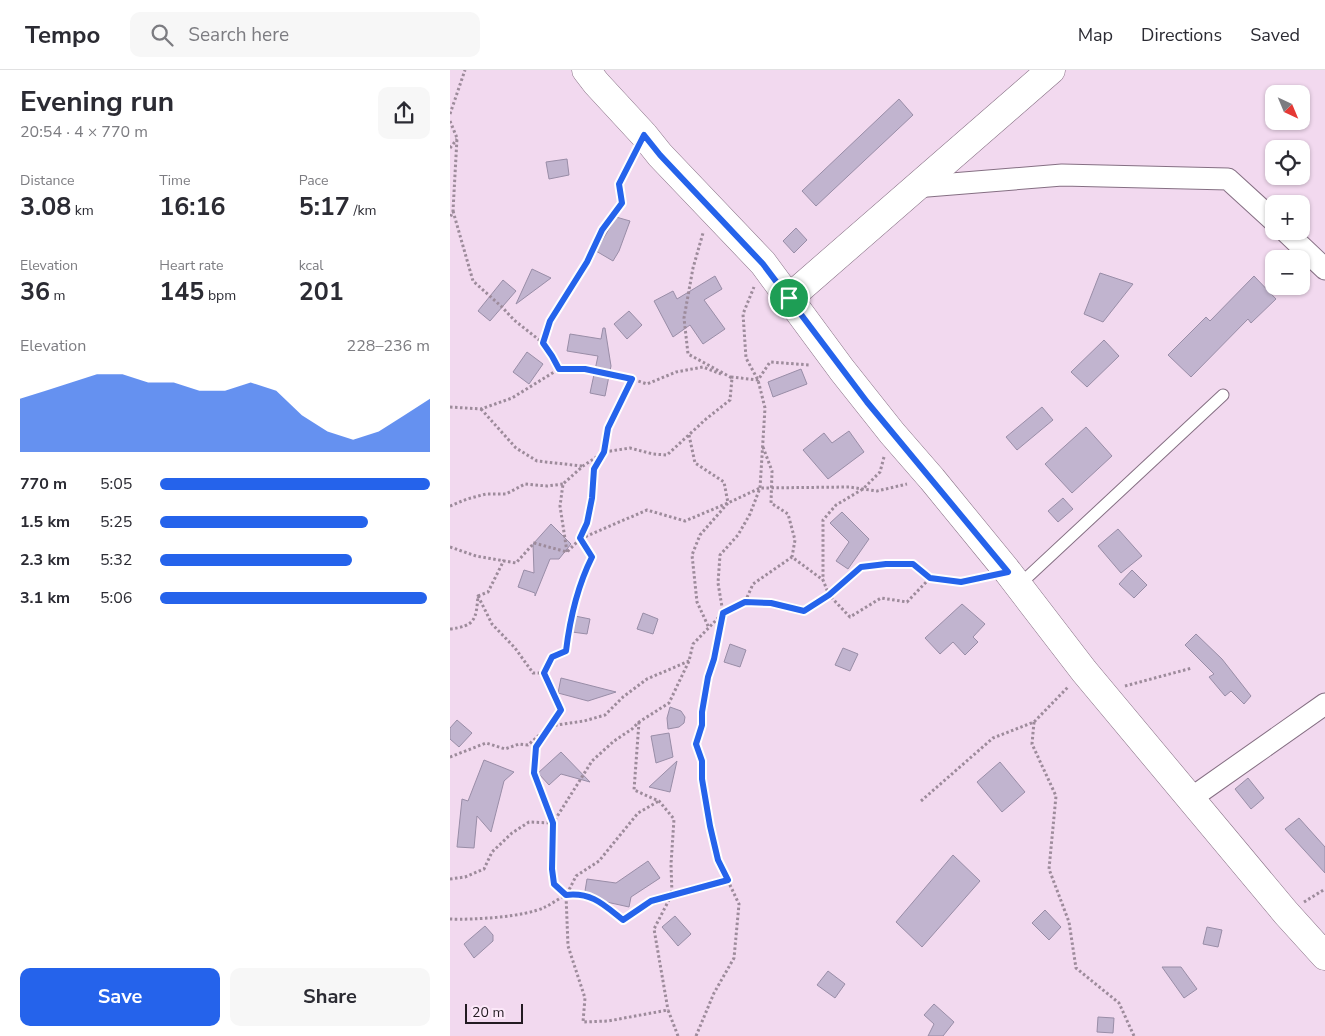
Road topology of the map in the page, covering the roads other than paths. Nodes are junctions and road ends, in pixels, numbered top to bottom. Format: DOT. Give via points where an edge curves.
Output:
graph roads {
  1 [pos="586,70"];
  2 [pos="1051,70"];
  3 [pos="915,187"];
  4 [pos="1265,213"];
  5 [pos="1294,240"];
  6 [pos="1325,269"];
  7 [pos="789,298"];
  8 [pos="1222,395"];
  9 [pos="1013,579"];
  10 [pos="1325,704"];
  11 [pos="1190,799"];
  12 [pos="1325,956"];
  1 -- 7 [label="street" via="660,155 763,264"];
  2 -- 3 [label="street"];
  3 -- 4 [label="street" via="1062,175 1228,179"];
  3 -- 7 [label="street"];
  5 -- 6 [label="street"];
  7 -- 9 [label="street" via="892,433"];
  8 -- 9 [label="lane"];
  9 -- 11 [label="street"];
  10 -- 11 [label="street"];
  11 -- 12 [label="street"];
}
